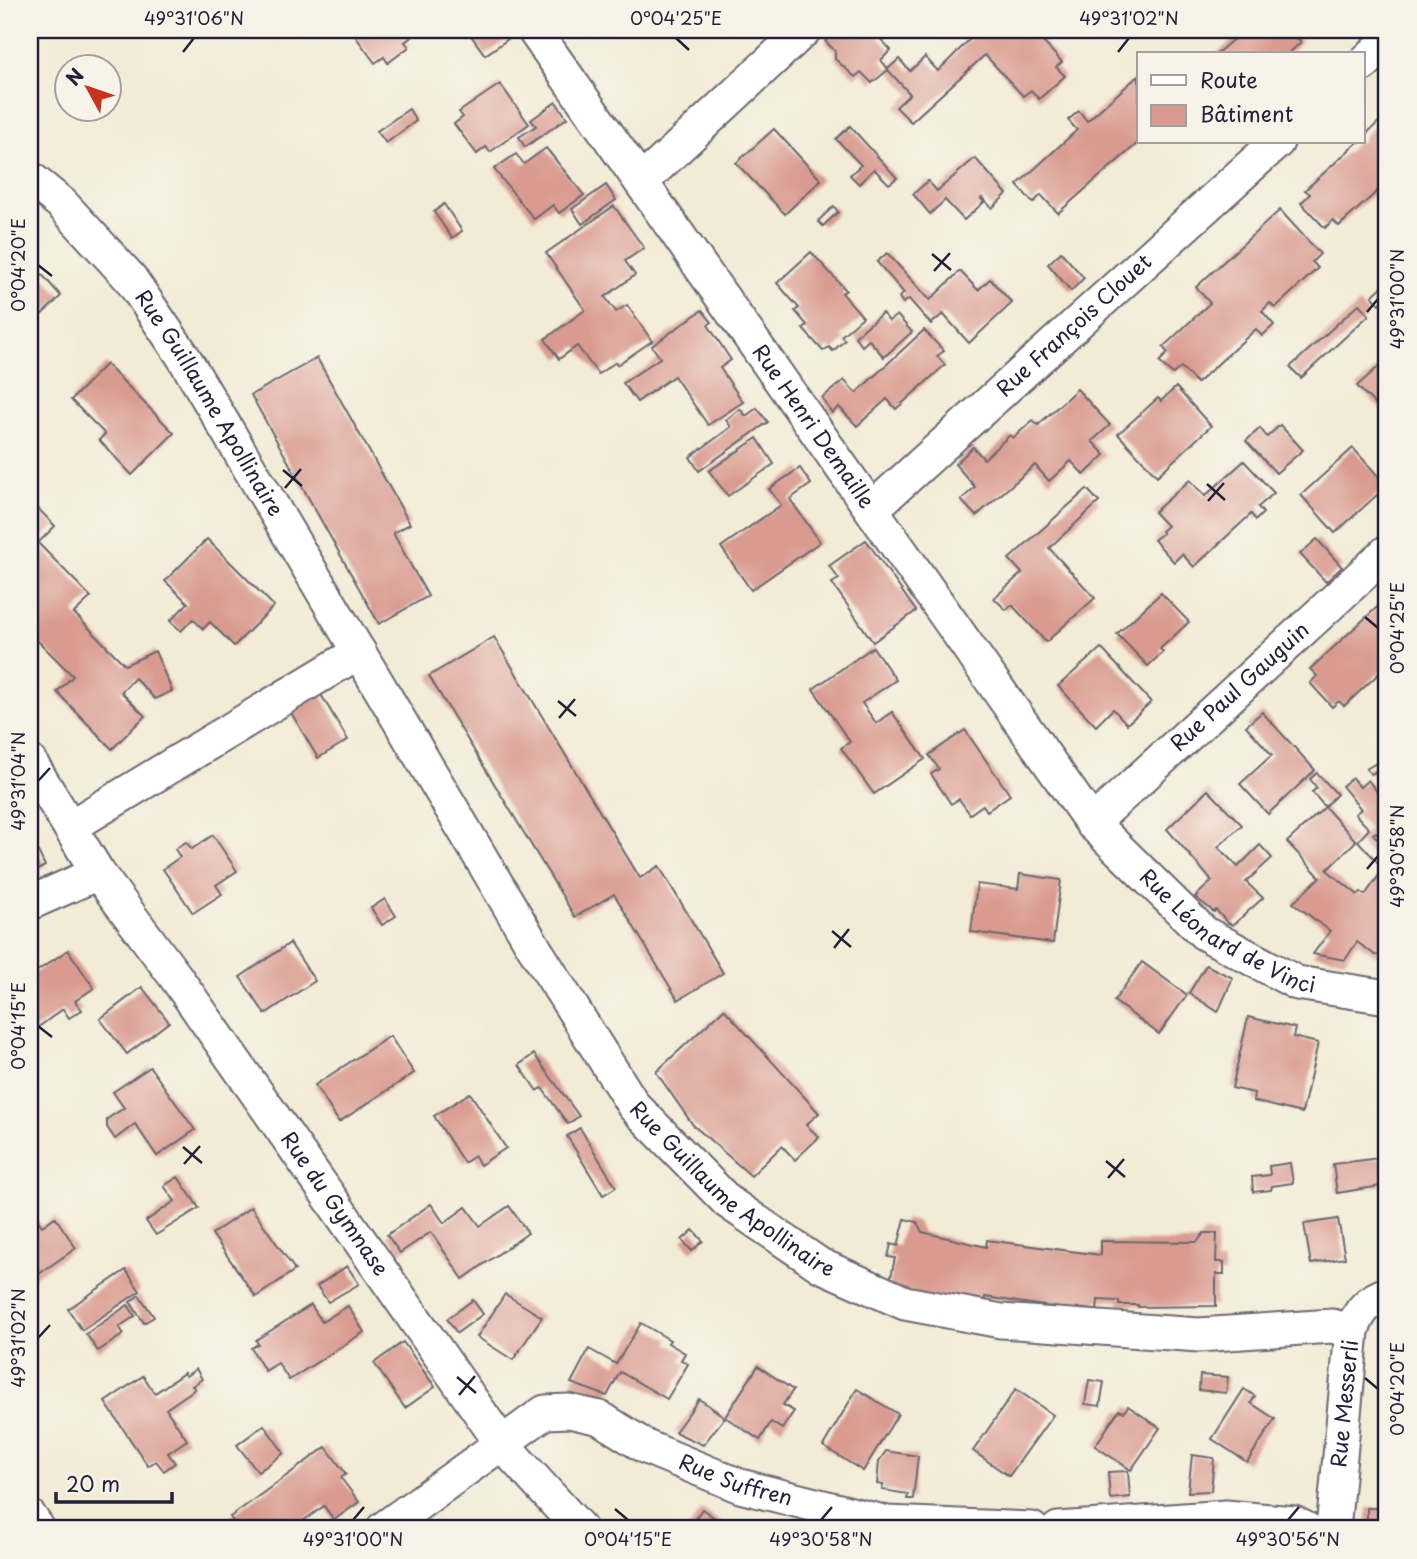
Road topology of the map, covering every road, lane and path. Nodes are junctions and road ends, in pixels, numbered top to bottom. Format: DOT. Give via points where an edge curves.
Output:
graph roads {
  1 [pos="534,30"];
  2 [pos="804,30"];
  3 [pos="1387,42"];
  4 [pos="1364,63"];
  5 [pos="1275,144"];
  6 [pos="30,178"];
  7 [pos="640,182"];
  8 [pos="872,509"];
  9 [pos="1387,552"];
  10 [pos="359,653"];
  11 [pos="30,762"];
  12 [pos="1092,823"];
  13 [pos="70,827"];
  14 [pos="98,873"];
  15 [pos="30,903"];
  16 [pos="1387,996"];
  17 [pos="1387,1294"];
  18 [pos="1352,1331"];
  19 [pos="502,1444"];
  20 [pos="30,1517"];
  21 [pos="38,1529"];
  22 [pos="383,1529"];
  23 [pos="580,1529"];
  24 [pos="1032,1529"];
  25 [pos="1058,1529"];
  26 [pos="1306,1529"];
  27 [pos="1333,1529"];
  1 -- 7 [label="street, Rue Henri Demaille"];
  2 -- 7 [label="street"];
  3 -- 4 [label="street"];
  5 -- 8 [label="street, Rue François Clouet"];
  6 -- 10 [label="street, Rue Guillaume Apollinaire" via="62,204 130,278 183,356"];
  7 -- 8 [label="street, Rue Henri Demaille"];
  8 -- 12 [label="street, Rue Henri Demaille"];
  9 -- 12 [label="street, Rue Paul Gauguin"];
  10 -- 13 [label="street"];
  10 -- 18 [label="street, Rue Guillaume Apollinaire" via="634,1106 728,1202 820,1265 905,1303 1001,1321 1199,1335 1332,1326"];
  11 -- 13 [label="street, Rue du Gymnase"];
  12 -- 16 [label="street, Rue Léonard de Vinci" via="1204,933 1297,983"];
  13 -- 14 [label="street, Rue du Gymnase"];
  14 -- 15 [label="street"];
  14 -- 19 [label="street, Rue du Gymnase" via="175,975"];
  17 -- 18 [label="street, Rue Messerli" via="1374,1298 1357,1315"];
  18 -- 27 [label="street, Rue Messerli"];
  19 -- 22 [label="street, Rue Suffren"];
  19 -- 23 [label="street, Rue du Gymnase"];
  19 -- 24 [label="street, Rue Suffren" via="545,1412 569,1411 600,1418 646,1447 740,1486 887,1523"];
  20 -- 21 [label="street"];
  25 -- 26 [label="street" via="1226,1517 1294,1522"];
}
